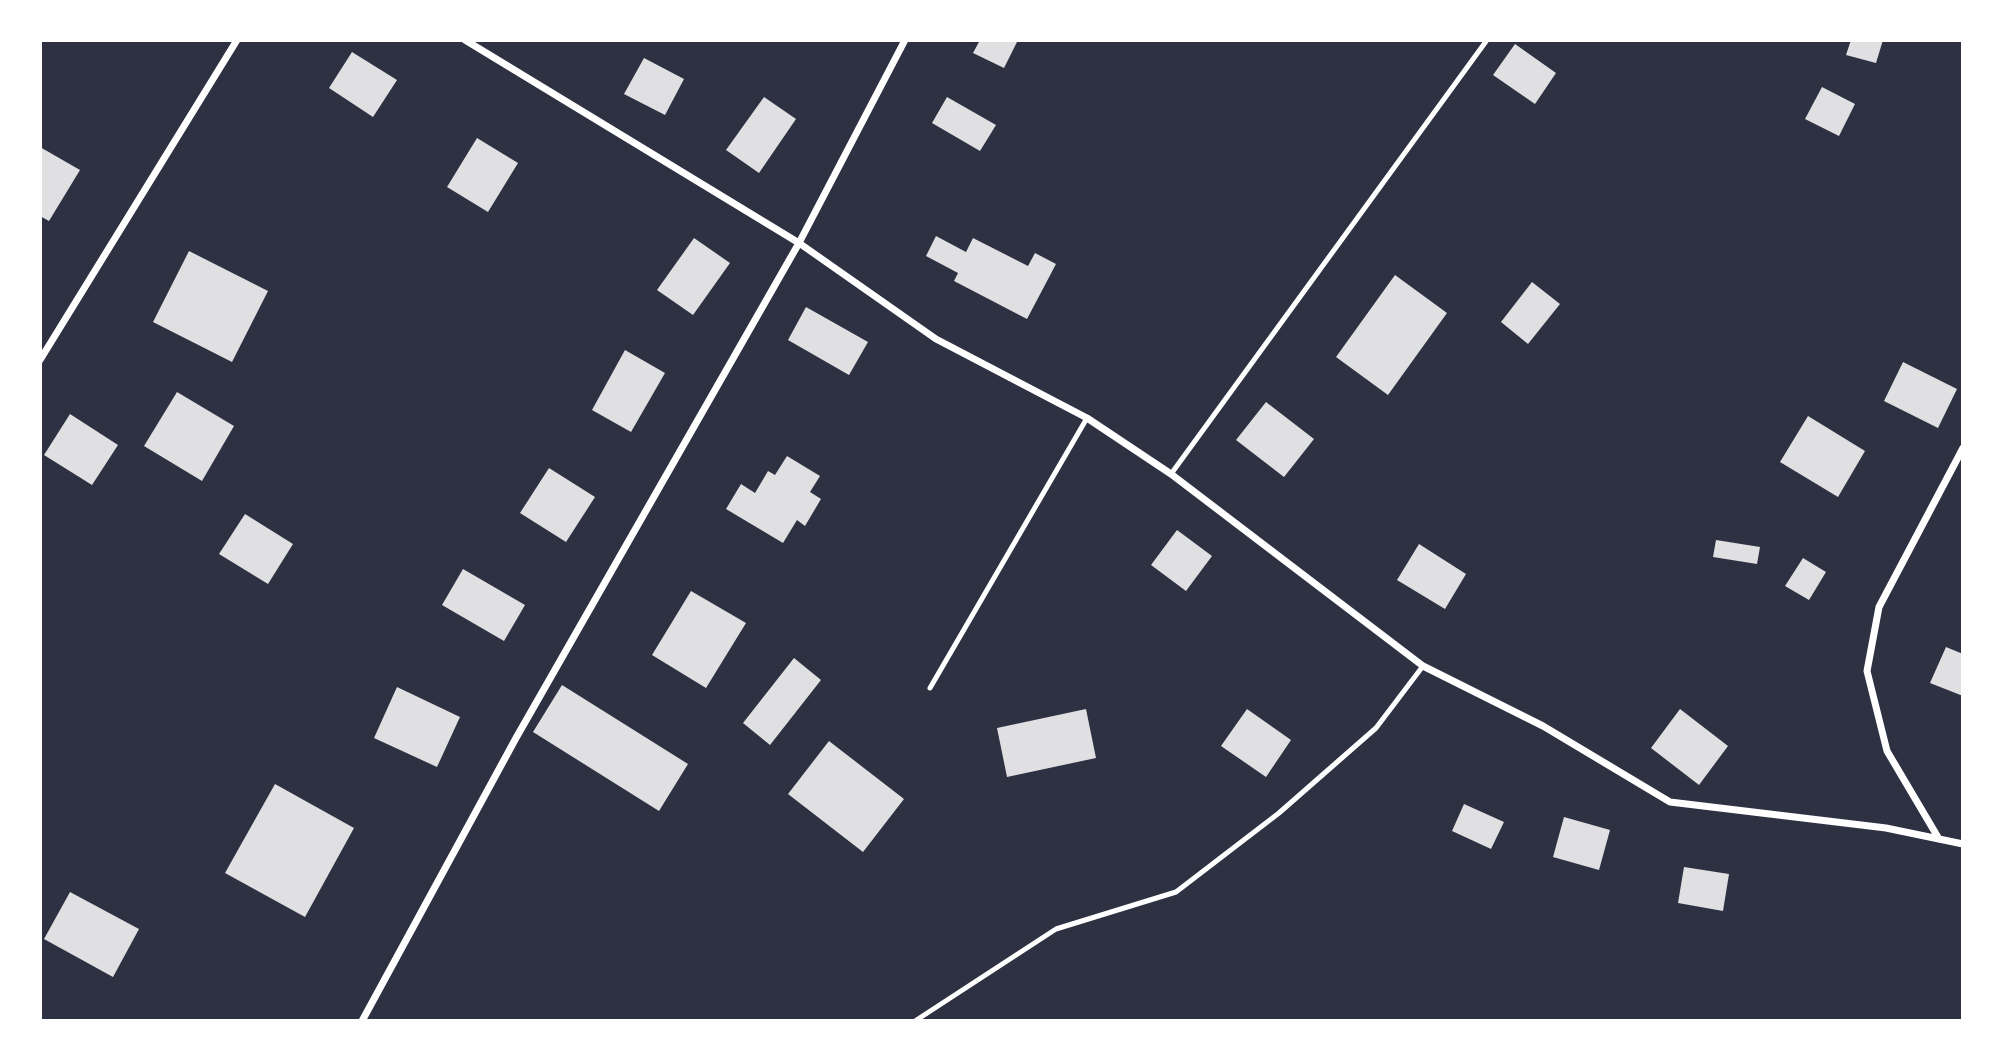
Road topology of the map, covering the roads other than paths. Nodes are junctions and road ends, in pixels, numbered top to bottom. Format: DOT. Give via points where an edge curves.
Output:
graph roads {
  1 [pos="237,40"];
  2 [pos="465,40"];
  3 [pos="905,40"];
  4 [pos="1487,40"];
  5 [pos="799,243"];
  6 [pos="40,360"];
  7 [pos="1087,418"];
  8 [pos="1963,448"];
  9 [pos="1171,474"];
  10 [pos="1423,666"];
  11 [pos="930,688"];
  12 [pos="1940,839"];
  13 [pos="1963,844"];
  14 [pos="362,1021"];
  15 [pos="915,1021"];
  1 -- 6 [label="street"];
  2 -- 5 [label="street"];
  3 -- 5 [label="street"];
  4 -- 9 [label="lane"];
  5 -- 7 [label="street" via="936,339"];
  5 -- 14 [label="street" via="516,738"];
  7 -- 9 [label="street"];
  7 -- 11 [label="lane"];
  8 -- 12 [label="street" via="1879,607 1867,671 1887,751"];
  9 -- 10 [label="street"];
  10 -- 12 [label="street" via="1543,726 1670,802 1886,828"];
  10 -- 15 [label="lane" via="1376,728 1279,813 1176,892 1056,929"];
  12 -- 13 [label="street"];
}
